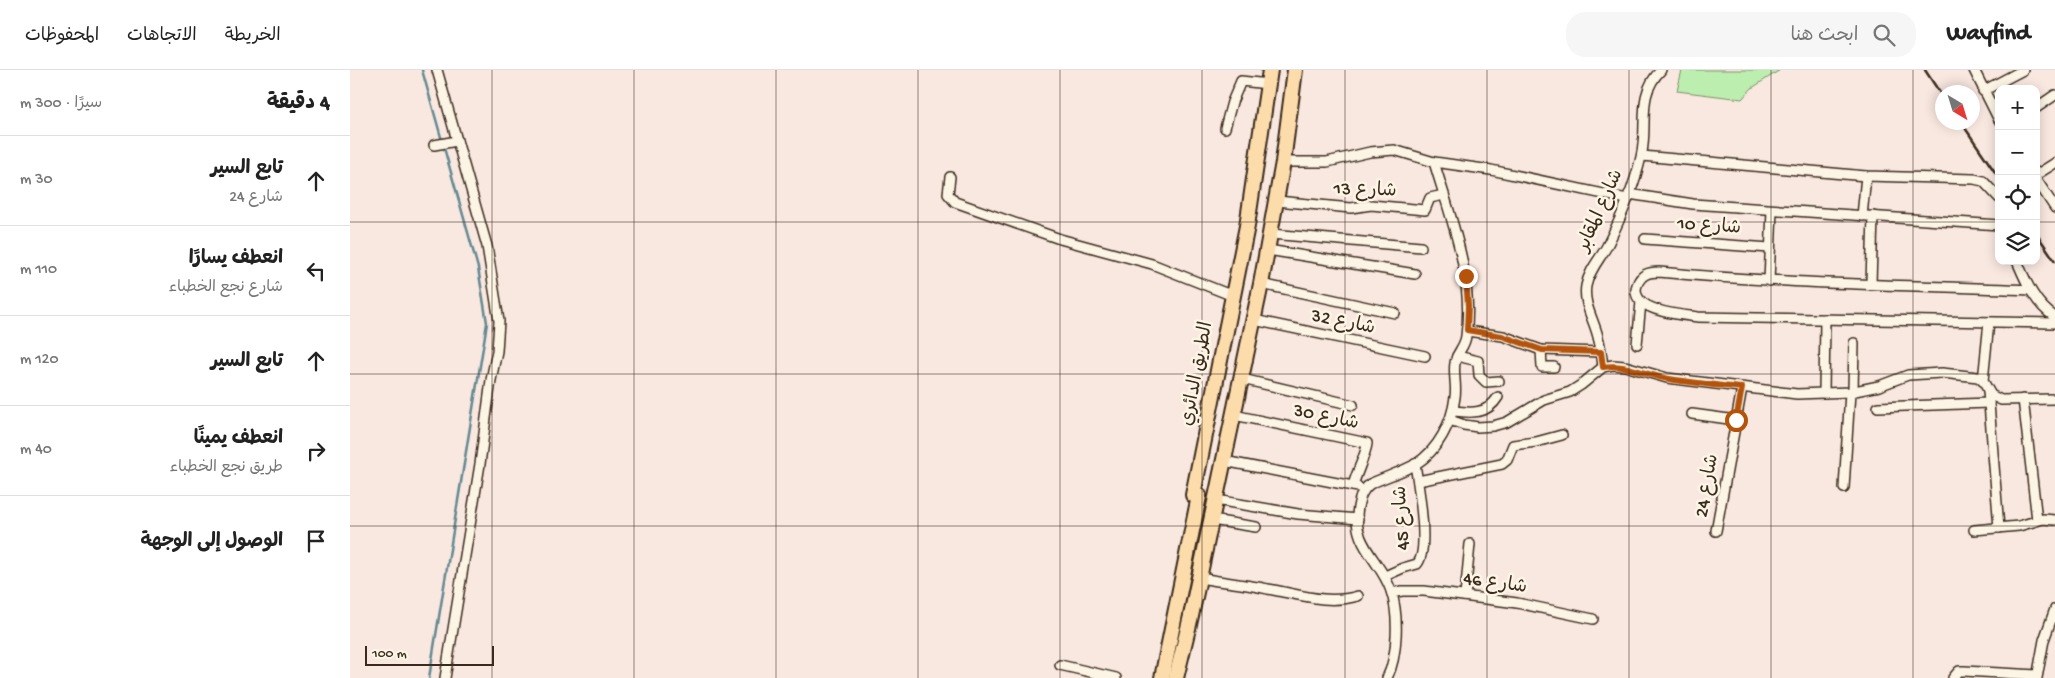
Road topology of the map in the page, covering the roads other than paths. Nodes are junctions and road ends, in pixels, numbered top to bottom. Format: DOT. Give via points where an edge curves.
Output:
graph roads {
  1 [pos="438,70"];
  2 [pos="1270,70"];
  3 [pos="1295,70"];
  4 [pos="1660,70"];
  5 [pos="1974,70"];
  6 [pos="2023,70"];
  7 [pos="1268,84"];
  8 [pos="1983,92"];
  9 [pos="2055,95"];
  10 [pos="2040,105"];
  11 [pos="1995,113"];
  12 [pos="1226,128"];
  13 [pos="457,142"];
  14 [pos="434,145"];
  15 [pos="1642,156"];
  16 [pos="1284,162"];
  17 [pos="1434,162"];
  18 [pos="2055,163"];
  19 [pos="2039,175"];
  20 [pos="1866,176"];
  21 [pos="950,177"];
  22 [pos="2040,184"];
  23 [pos="1995,194"];
  24 [pos="1444,195"];
  25 [pos="1628,196"];
  26 [pos="1277,201"];
  27 [pos="2055,208"];
  28 [pos="1772,210"];
  29 [pos="1862,216"];
  30 [pos="1872,216"];
  31 [pos="1995,225"];
  32 [pos="1271,234"];
  33 [pos="1645,239"];
  34 [pos="1421,247"];
  35 [pos="1770,248"];
  36 [pos="1268,250"];
  37 [pos="2019,265"];
  38 [pos="1415,274"];
  39 [pos="1769,281"];
  40 [pos="1871,283"];
  41 [pos="1261,284"];
  42 [pos="2030,290"];
  43 [pos="1233,296"];
  44 [pos="1641,302"];
  45 [pos="1395,313"];
  46 [pos="2055,317"];
  47 [pos="1825,319"];
  48 [pos="1254,320"];
  49 [pos="1989,322"];
  50 [pos="2055,323"];
  51 [pos="1467,330"];
  52 [pos="1854,343"];
  53 [pos="1637,344"];
  54 [pos="1542,350"];
  55 [pos="1601,352"];
  56 [pos="1424,356"];
  57 [pos="1457,356"];
  58 [pos="1219,367"];
  59 [pos="1554,367"];
  60 [pos="1603,367"];
  61 [pos="1242,375"];
  62 [pos="1499,381"];
  63 [pos="1983,381"];
  64 [pos="1742,388"];
  65 [pos="1988,391"];
  66 [pos="1852,392"];
  67 [pos="1824,393"];
  68 [pos="1498,397"];
  69 [pos="2023,399"];
  70 [pos="2055,399"];
  71 [pos="1989,403"];
  72 [pos="1353,405"];
  73 [pos="1878,407"];
  74 [pos="1453,411"];
  75 [pos="1692,414"];
  76 [pos="1234,415"];
  77 [pos="1450,420"];
  78 [pos="1736,420"];
  79 [pos="1562,435"];
  80 [pos="1224,461"];
  81 [pos="1415,464"];
  82 [pos="1418,481"];
  83 [pos="1353,486"];
  84 [pos="1365,488"];
  85 [pos="1844,488"];
  86 [pos="1216,500"];
  87 [pos="1212,520"];
  88 [pos="1358,520"];
  89 [pos="2037,520"];
  90 [pos="2055,520"];
  91 [pos="1256,526"];
  92 [pos="2000,528"];
  93 [pos="1974,530"];
  94 [pos="1716,531"];
  95 [pos="1470,544"];
  96 [pos="1385,576"];
  97 [pos="1199,578"];
  98 [pos="1392,593"];
  99 [pos="1358,596"];
  100 [pos="1465,596"];
  101 [pos="2055,609"];
  102 [pos="1593,619"];
  103 [pos="2052,623"];
  104 [pos="1060,665"];
  105 [pos="2037,676"];
  106 [pos="446,678"];
  107 [pos="1116,678"];
  108 [pos="1162,678"];
  109 [pos="1176,678"];
  110 [pos="1387,678"];
  111 [pos="1953,678"];
  1 -- 13 [label="street"];
  2 -- 7 [label="main road, الطريق الدائري"];
  3 -- 16 [label="main road"];
  4 -- 15 [label="street, شارع المقابر" via="1647,89 1644,103"];
  5 -- 8 [label="street"];
  6 -- 8 [label="street"];
  7 -- 12 [label="street" via="1241,81"];
  7 -- 43 [label="main road, الطريق الدائري"];
  8 -- 11 [label="street"];
  9 -- 10 [label="street"];
  13 -- 14 [label="street"];
  13 -- 106 [label="street" via="487,246 499,321 478,483"];
  15 -- 20 [label="street"];
  15 -- 25 [label="street, شارع المقابر"];
  16 -- 17 [label="street" via="1327,162 1394,150"];
  16 -- 26 [label="main road"];
  17 -- 24 [label="street"];
  17 -- 25 [label="street"];
  18 -- 19 [label="street"];
  20 -- 23 [label="street" via="1974,179 1983,181"];
  20 -- 29 [label="street"];
  21 -- 43 [label="street" via="948,194 956,202 1060,239 1152,264"];
  22 -- 27 [label="street"];
  24 -- 26 [label="street, شارع 13" via="1430,198 1424,210"];
  24 -- 51 [label="street" via="1466,276"];
  25 -- 28 [label="street"];
  25 -- 55 [label="street, شارع المقابر" via="1612,235 1588,276 1586,287 1586,299"];
  26 -- 32 [label="main road"];
  28 -- 29 [label="street"];
  28 -- 35 [label="street"];
  29 -- 30 [label="street"];
  30 -- 31 [label="street"];
  30 -- 40 [label="street"];
  32 -- 34 [label="street"];
  32 -- 36 [label="main road"];
  33 -- 35 [label="street, شارع 10"];
  35 -- 39 [label="street"];
  36 -- 38 [label="street"];
  36 -- 41 [label="main road"];
  37 -- 42 [label="street"];
  39 -- 40 [label="street"];
  39 -- 44 [label="street" via="1651,272 1644,274 1636,288 1636,297"];
  40 -- 42 [label="street"];
  41 -- 45 [label="street"];
  41 -- 48 [label="main road"];
  42 -- 46 [label="street"];
  43 -- 58 [label="main road, الطريق الدائري"];
  44 -- 47 [label="street" via="1653,308 1698,317"];
  44 -- 53 [label="street"];
  47 -- 49 [label="street"];
  47 -- 67 [label="street"];
  48 -- 56 [label="street, شارع 32"];
  48 -- 61 [label="main road"];
  49 -- 50 [label="street"];
  49 -- 63 [label="street"];
  51 -- 54 [label="street" via="1502,336"];
  51 -- 57 [label="street" via="1465,343"];
  52 -- 66 [label="street"];
  54 -- 55 [label="street"];
  54 -- 59 [label="street" via="1542,367"];
  55 -- 60 [label="street, شارع المقابر"];
  57 -- 62 [label="street" via="1478,361 1479,375 1486,382"];
  57 -- 74 [label="street"];
  58 -- 61 [label="main road"];
  58 -- 108 [label="main road, الطريق الدائري" via="1193,495 1199,496"];
  60 -- 64 [label="street" via="1625,366 1667,378"];
  60 -- 77 [label="street" via="1570,392 1544,400 1507,422 1478,427"];
  61 -- 72 [label="street"];
  61 -- 76 [label="main road"];
  63 -- 65 [label="street"];
  63 -- 66 [label="street" via="1973,375 1925,372"];
  64 -- 67 [label="street" via="1797,394"];
  64 -- 78 [label="street, شارع 24"];
  65 -- 69 [label="street" via="2000,400"];
  65 -- 71 [label="street"];
  66 -- 67 [label="street"];
  66 -- 85 [label="street"];
  68 -- 74 [label="street" via="1483,411"];
  69 -- 70 [label="street"];
  69 -- 89 [label="street"];
  71 -- 73 [label="street"];
  71 -- 92 [label="street"];
  74 -- 77 [label="street"];
  75 -- 78 [label="street"];
  76 -- 80 [label="main road"];
  76 -- 83 [label="street, شارع 30" via="1367,443"];
  77 -- 81 [label="street" via="1436,446"];
  78 -- 94 [label="street, شارع 24"];
  79 -- 82 [label="street" via="1513,445 1502,464"];
  80 -- 83 [label="street"];
  80 -- 86 [label="main road"];
  81 -- 82 [label="street, شارع 45"];
  81 -- 84 [label="street"];
  82 -- 96 [label="street, شارع 45" via="1423,538 1420,560"];
  83 -- 84 [label="street"];
  84 -- 88 [label="street" via="1360,498"];
  86 -- 87 [label="main road"];
  86 -- 88 [label="street"];
  87 -- 91 [label="street"];
  87 -- 97 [label="main road"];
  88 -- 96 [label="street" via="1360,538 1366,551"];
  89 -- 90 [label="street"];
  89 -- 92 [label="street"];
  92 -- 93 [label="street"];
  95 -- 100 [label="street"];
  96 -- 98 [label="street"];
  97 -- 99 [label="street" via="1268,588 1325,601"];
  97 -- 109 [label="main road"];
  98 -- 100 [label="street, شارع 46" via="1413,590"];
  98 -- 110 [label="street" via="1395,653"];
  100 -- 102 [label="street, شارع 46" via="1517,602"];
  101 -- 103 [label="street"];
  103 -- 105 [label="street"];
  104 -- 107 [label="street"];
  105 -- 111 [label="street" via="1959,671"];
}
